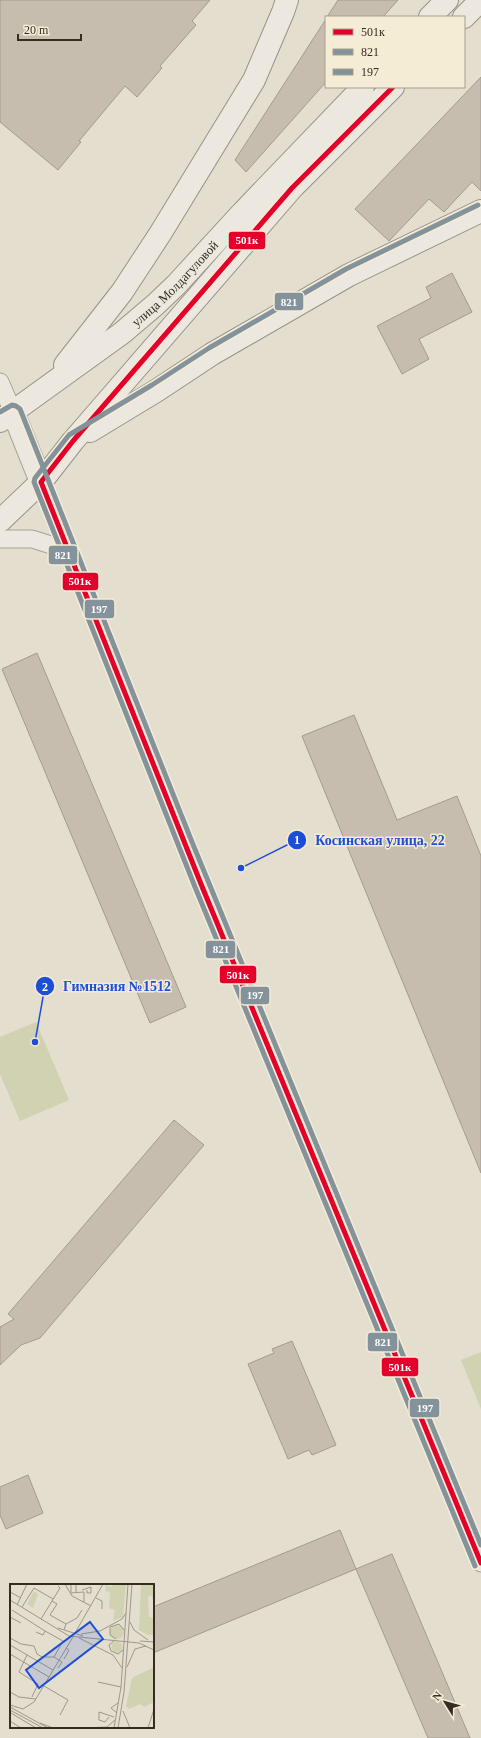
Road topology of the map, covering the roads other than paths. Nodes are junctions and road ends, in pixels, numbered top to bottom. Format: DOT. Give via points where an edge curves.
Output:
graph roads {
  1 [pos="287,0"];
  2 [pos="447,0"];
  3 [pos="481,0"];
  4 [pos="431,16"];
  5 [pos="465,16"];
  6 [pos="362,88"];
  7 [pos="392,88"];
  8 [pos="481,211"];
  9 [pos="0,382"];
  10 [pos="47,387"];
  11 [pos="7,417"];
  12 [pos="73,441"];
  13 [pos="41,482"];
  14 [pos="0,521"];
  15 [pos="0,539"];
  16 [pos="67,550"];
  17 [pos="481,1564"];
  1 -- 10 [label="main road" via="254,80 160,234 122,292"];
  2 -- 4 [label="main road"];
  3 -- 5 [label="main road"];
  6 -- 10 [label="main road, улица Молдагуловой" via="242,212 171,290 122,333"];
  7 -- 12 [label="main road, улица Молдагуловой" via="292,188"];
  8 -- 12 [label="main road" via="349,275 212,354"];
  9 -- 11 [label="street"];
  10 -- 11 [label="main road, улица Молдагуловой"];
  11 -- 13 [label="main road"];
  12 -- 13 [label="main road, улица Молдагуловой"];
  13 -- 14 [label="main road, улица Молдагуловой"];
  13 -- 16 [label="street"];
  15 -- 16 [label="street" via="32,539"];
  16 -- 17 [label="street" via="260,1029"];
}
